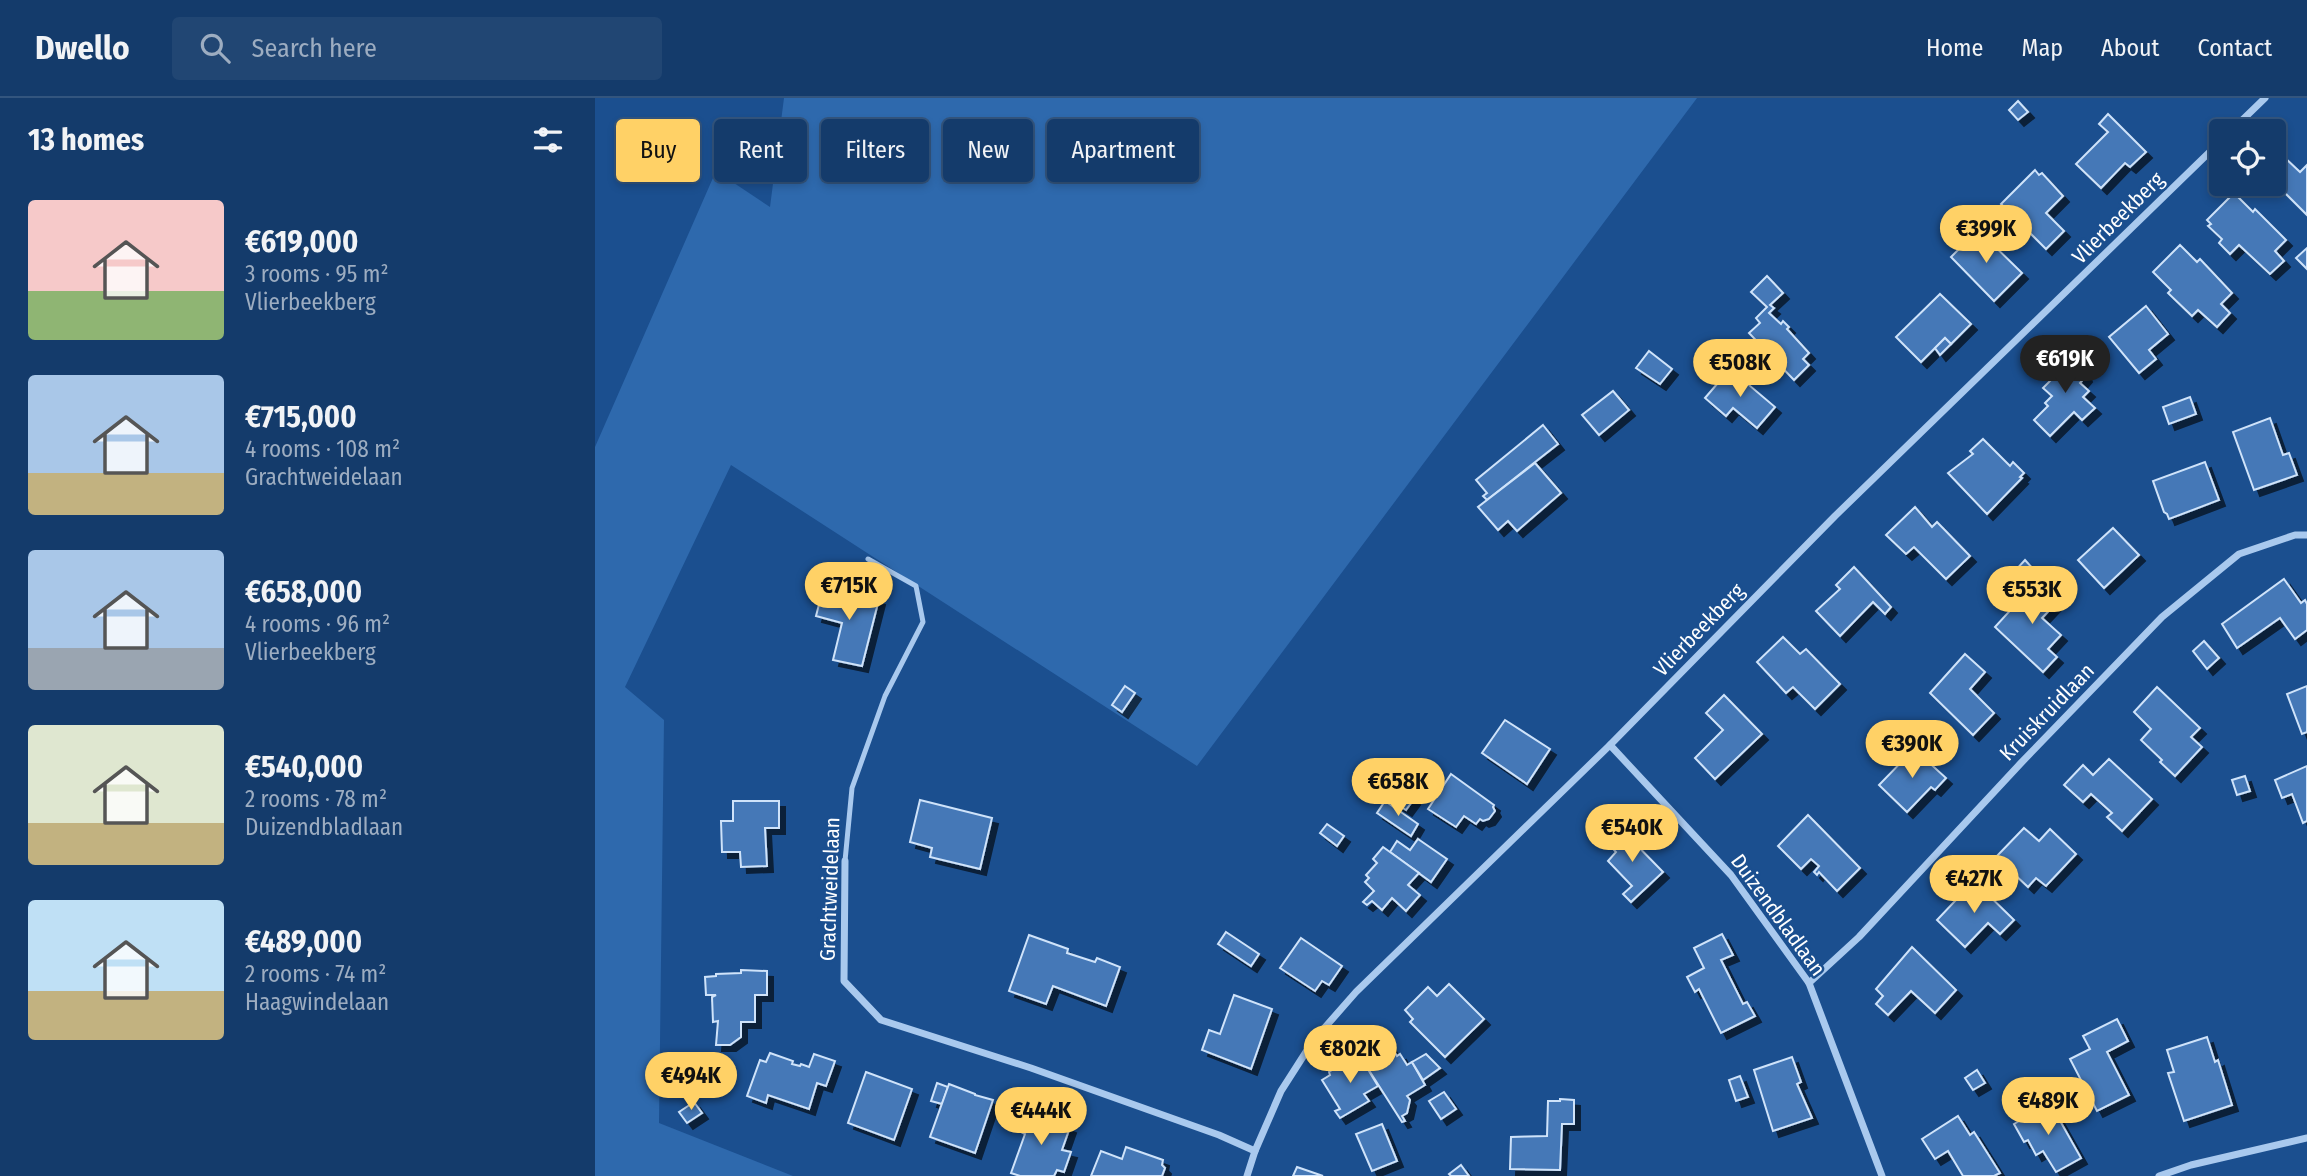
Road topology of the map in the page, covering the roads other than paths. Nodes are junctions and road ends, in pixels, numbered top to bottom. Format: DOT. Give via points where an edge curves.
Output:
graph roads {
  1 [pos="2265,98"];
  2 [pos="2243,119"];
  3 [pos="2209,153"];
  4 [pos="2307,535"];
  5 [pos="868,559"];
  6 [pos="1610,745"];
  7 [pos="845,861"];
  8 [pos="1809,983"];
  9 [pos="2307,1138"];
  10 [pos="1255,1151"];
  11 [pos="1247,1176"];
  12 [pos="1882,1176"];
  13 [pos="2159,1176"];
  1 -- 2 [label="street"];
  3 -- 6 [label="street, Vlierbeekberg" via="1835,516"];
  4 -- 8 [label="street, Kruiskruidlaan" via="2239,554 2162,617 1859,937"];
  5 -- 7 [label="lane, Grachtweidelaan" via="916,586 923,622 885,696 852,788"];
  6 -- 8 [label="street, Duizendbladlaan" via="1731,875"];
  6 -- 10 [label="street, Vlierbeekberg" via="1356,992 1313,1041 1281,1091"];
  7 -- 10 [label="street, Grachtweidelaan" via="844,981 881,1020 1031,1068"];
  8 -- 12 [label="street, Duizendbladlaan"];
  9 -- 13 [label="street"];
  10 -- 11 [label="street, Vlierbeekberg"];
}
